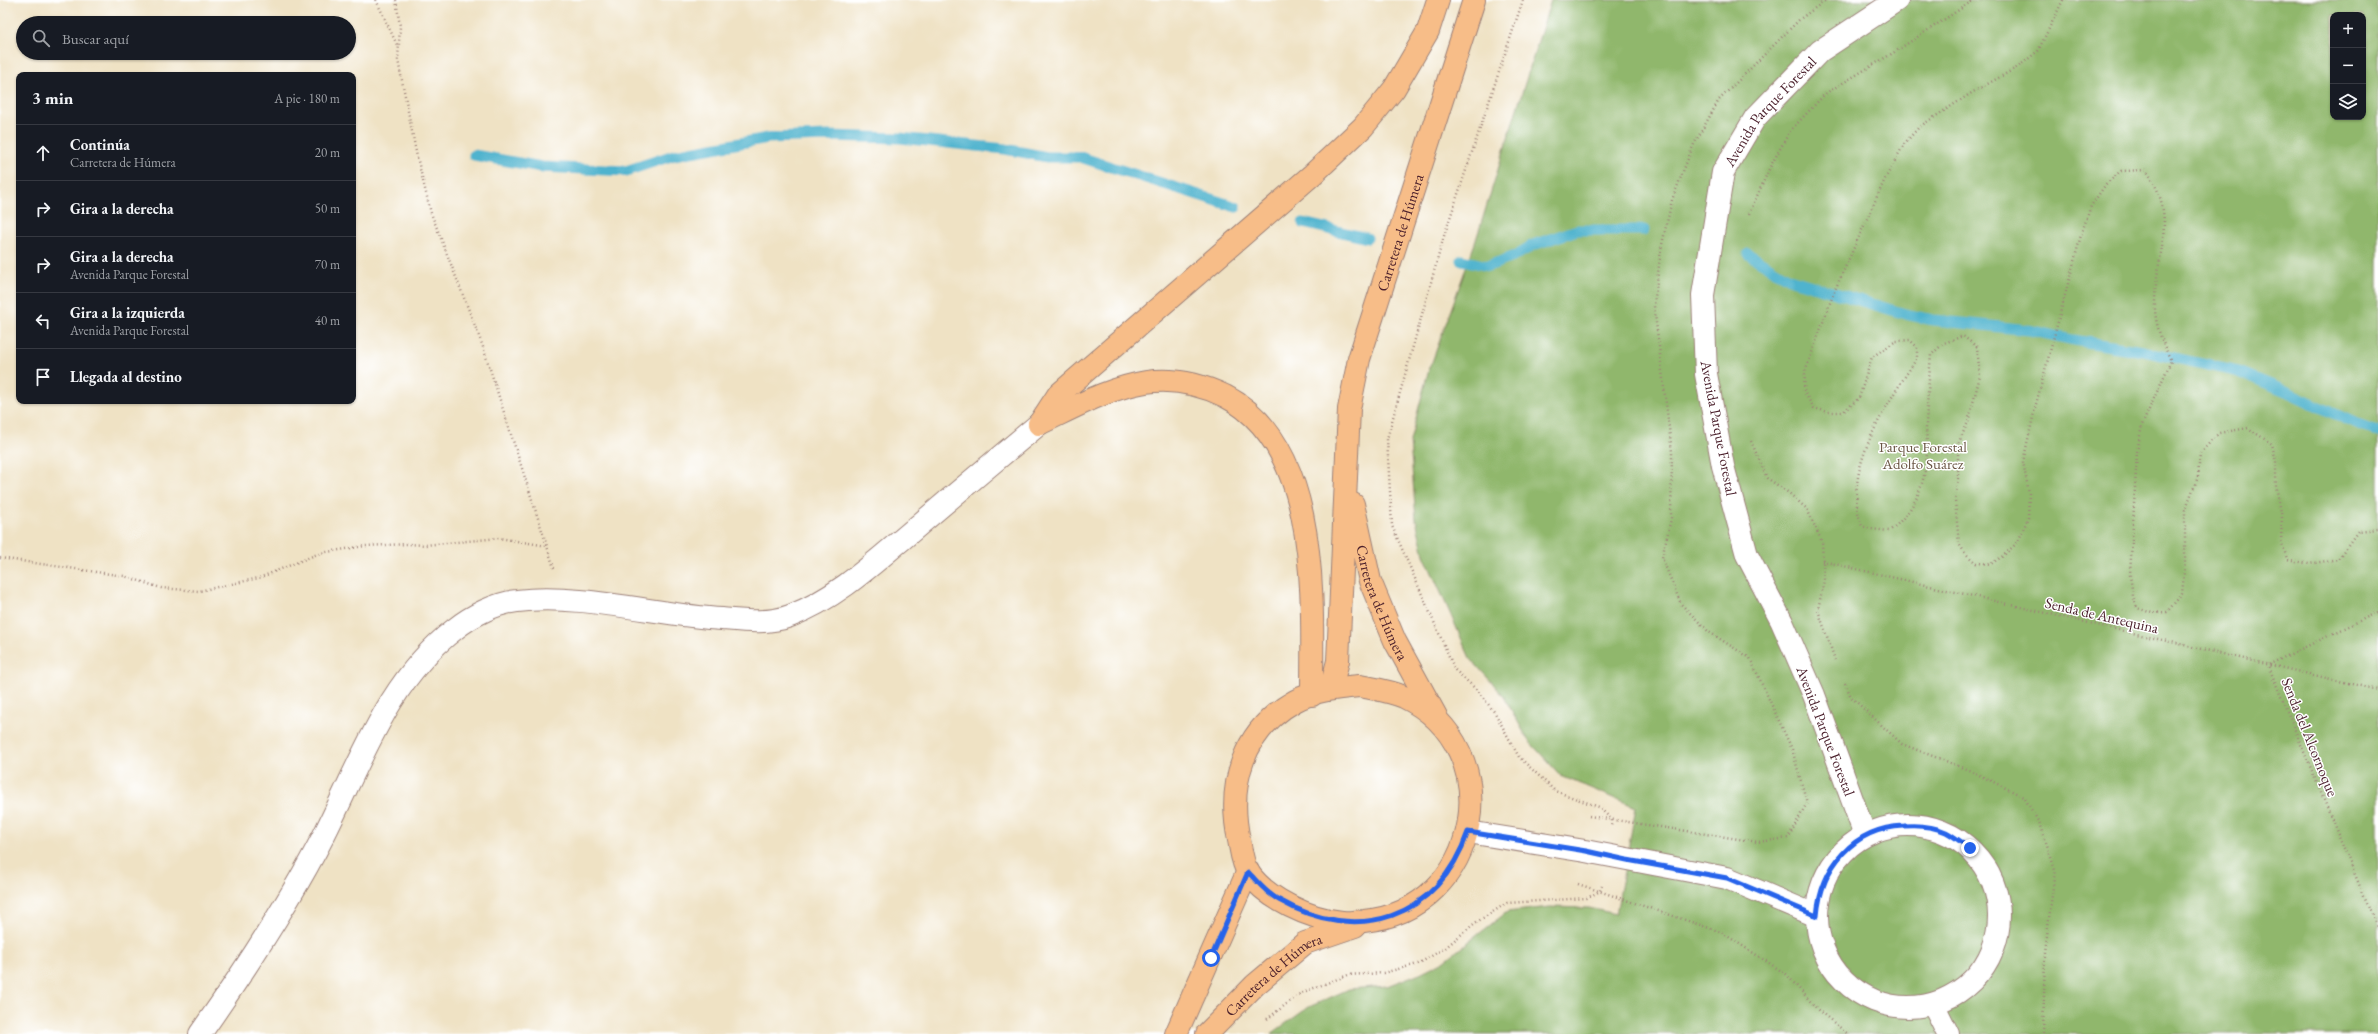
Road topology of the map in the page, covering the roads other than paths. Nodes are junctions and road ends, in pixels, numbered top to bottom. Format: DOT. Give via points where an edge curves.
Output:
graph roads {
  1 [pos="1438,0"];
  2 [pos="1474,0"];
  3 [pos="1897,0"];
  4 [pos="1039,424"];
  5 [pos="1345,470"];
  6 [pos="1321,692"];
  7 [pos="1442,726"];
  8 [pos="1468,832"];
  9 [pos="1865,835"];
  10 [pos="1248,872"];
  11 [pos="1817,916"];
  12 [pos="1371,920"];
  13 [pos="1934,1004"];
  14 [pos="200,1034"];
  15 [pos="1176,1034"];
  16 [pos="1207,1034"];
  17 [pos="1948,1034"];
  1 -- 4 [label="main road" via="1428,31 1394,89 1363,127 1313,174 1058,395"];
  2 -- 5 [label="main road, Carretera de Húmera" via="1359,359 1349,409"];
  3 -- 9 [label="street, Avenida Parque Forestal" via="1820,51 1755,118 1723,172 1703,295 1706,374 1723,466 1747,555 1782,622 1814,695"];
  4 -- 6 [label="main road" via="1108,392 1146,382 1174,381 1206,387 1239,404 1267,433 1286,462 1296,494 1306,539"];
  4 -- 14 [label="street" via="866,570 820,601 788,617 754,621 684,616 565,600 515,600 483,612 456,628 420,659 388,707 281,913"];
  5 -- 6 [label="main road, Carretera de Húmera" via="1338,661"];
  5 -- 7 [label="main road, Carretera de Húmera" via="1370,581 1395,641"];
  6 -- 7 [label="main road" via="1360,686 1396,695 1423,710"];
  6 -- 10 [label="main road" via="1296,700 1278,713 1262,728 1249,746 1240,767 1235,788 1234,812"];
  7 -- 8 [label="main road" via="1464,764 1470,786 1471,810"];
  8 -- 11 [label="street" via="1727,878"];
  8 -- 12 [label="main road" via="1452,868 1432,892 1413,906 1391,917"];
  9 -- 11 [label="street" via="1839,856 1830,869 1818,900"];
  9 -- 13 [label="street" via="1891,826 1919,825 1946,832 1970,848 1987,869 1998,895 2000,922 1993,949 1979,973 1959,992"];
  10 -- 12 [label="main road" via="1278,900 1319,918 1343,922"];
  10 -- 15 [label="main road"];
  11 -- 13 [label="street" via="1824,950 1834,968 1853,989 1878,1002 1905,1007"];
  12 -- 16 [label="main road, Carretera de Húmera" via="1305,943 1255,985"];
  13 -- 17 [label="street"];
}
